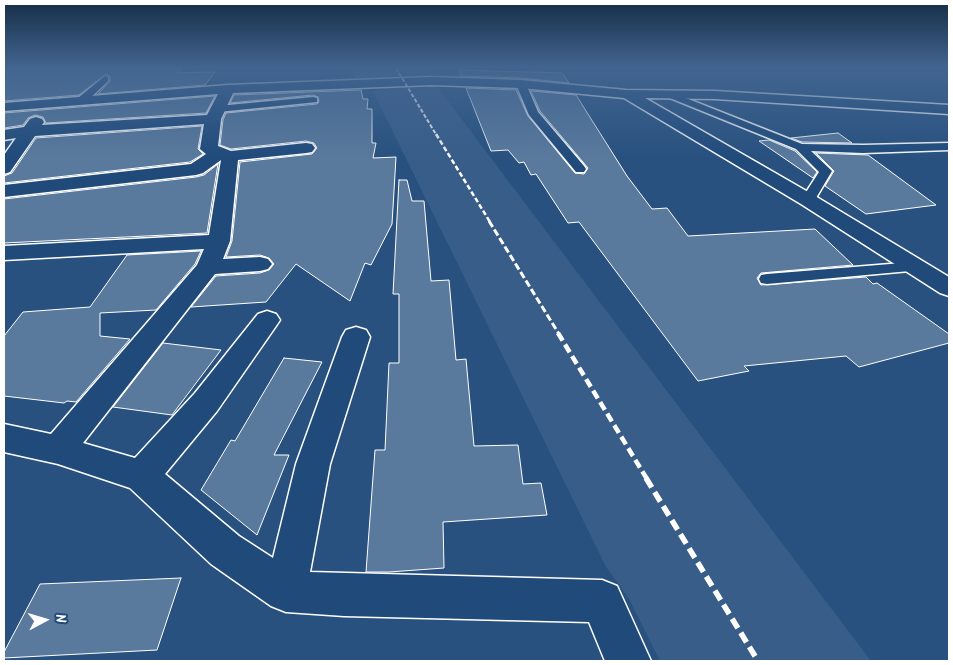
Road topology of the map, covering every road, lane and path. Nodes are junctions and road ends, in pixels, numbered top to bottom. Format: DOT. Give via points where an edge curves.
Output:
graph roads {
  1 [pos="115,99"];
  2 [pos="204,99"];
  3 [pos="219,99"];
  4 [pos="291,99"];
  5 [pos="527,99"];
  6 [pos="635,99"];
  7 [pos="681,99"];
  8 [pos="762,99"];
  9 [pos="82,100"];
  10 [pos="313,100"];
  11 [pos="47,102"];
  12 [pos="4,107"];
  13 [pos="949,109"];
  14 [pos="30,131"];
  15 [pos="4,135"];
  16 [pos="800,147"];
  17 [pos="949,147"];
  18 [pos="306,148"];
  19 [pos="225,154"];
  20 [pos="4,168"];
  21 [pos="580,169"];
  22 [pos="4,191"];
  23 [pos="808,200"];
  24 [pos="219,241"];
  25 [pos="4,253"];
  26 [pos="260,264"];
  27 [pos="208,266"];
  28 [pos="915,267"];
  29 [pos="766,279"];
  30 [pos="949,288"];
  31 [pos="267,320"];
  32 [pos="356,337"];
  33 [pos="4,438"];
  34 [pos="58,450"];
  35 [pos="142,476"];
  36 [pos="286,591"];
  37 [pos="628,661"];
  1 -- 9 [label="street"];
  2 -- 14 [label="street"];
  3 -- 19 [label="street" via="208,149"];
  4 -- 10 [label="lane"];
  5 -- 21 [label="lane" via="533,113"];
  6 -- 23 [label="street"];
  7 -- 16 [label="lane"];
  8 -- 13 [label="street"];
  9 -- 11 [label="street"];
  11 -- 12 [label="street"];
  11 -- 14 [label="street"];
  14 -- 15 [label="street"];
  14 -- 20 [label="street"];
  16 -- 17 [label="lane"];
  16 -- 23 [label="lane" via="826,171"];
  18 -- 19 [label="street"];
  19 -- 22 [label="street" via="196,169"];
  19 -- 24 [label="street"];
  23 -- 28 [label="street"];
  24 -- 25 [label="street"];
  24 -- 27 [label="street"];
  26 -- 27 [label="street"];
  27 -- 34 [label="street"];
  28 -- 29 [label="lane"];
  28 -- 30 [label="street"];
  31 -- 35 [label="street" via="206,402"];
  32 -- 36 [label="street" via="313,464"];
  33 -- 34 [label="street"];
  34 -- 35 [label="street"];
  35 -- 36 [label="street" via="225,550"];
  36 -- 37 [label="street" via="602,601"];
}
